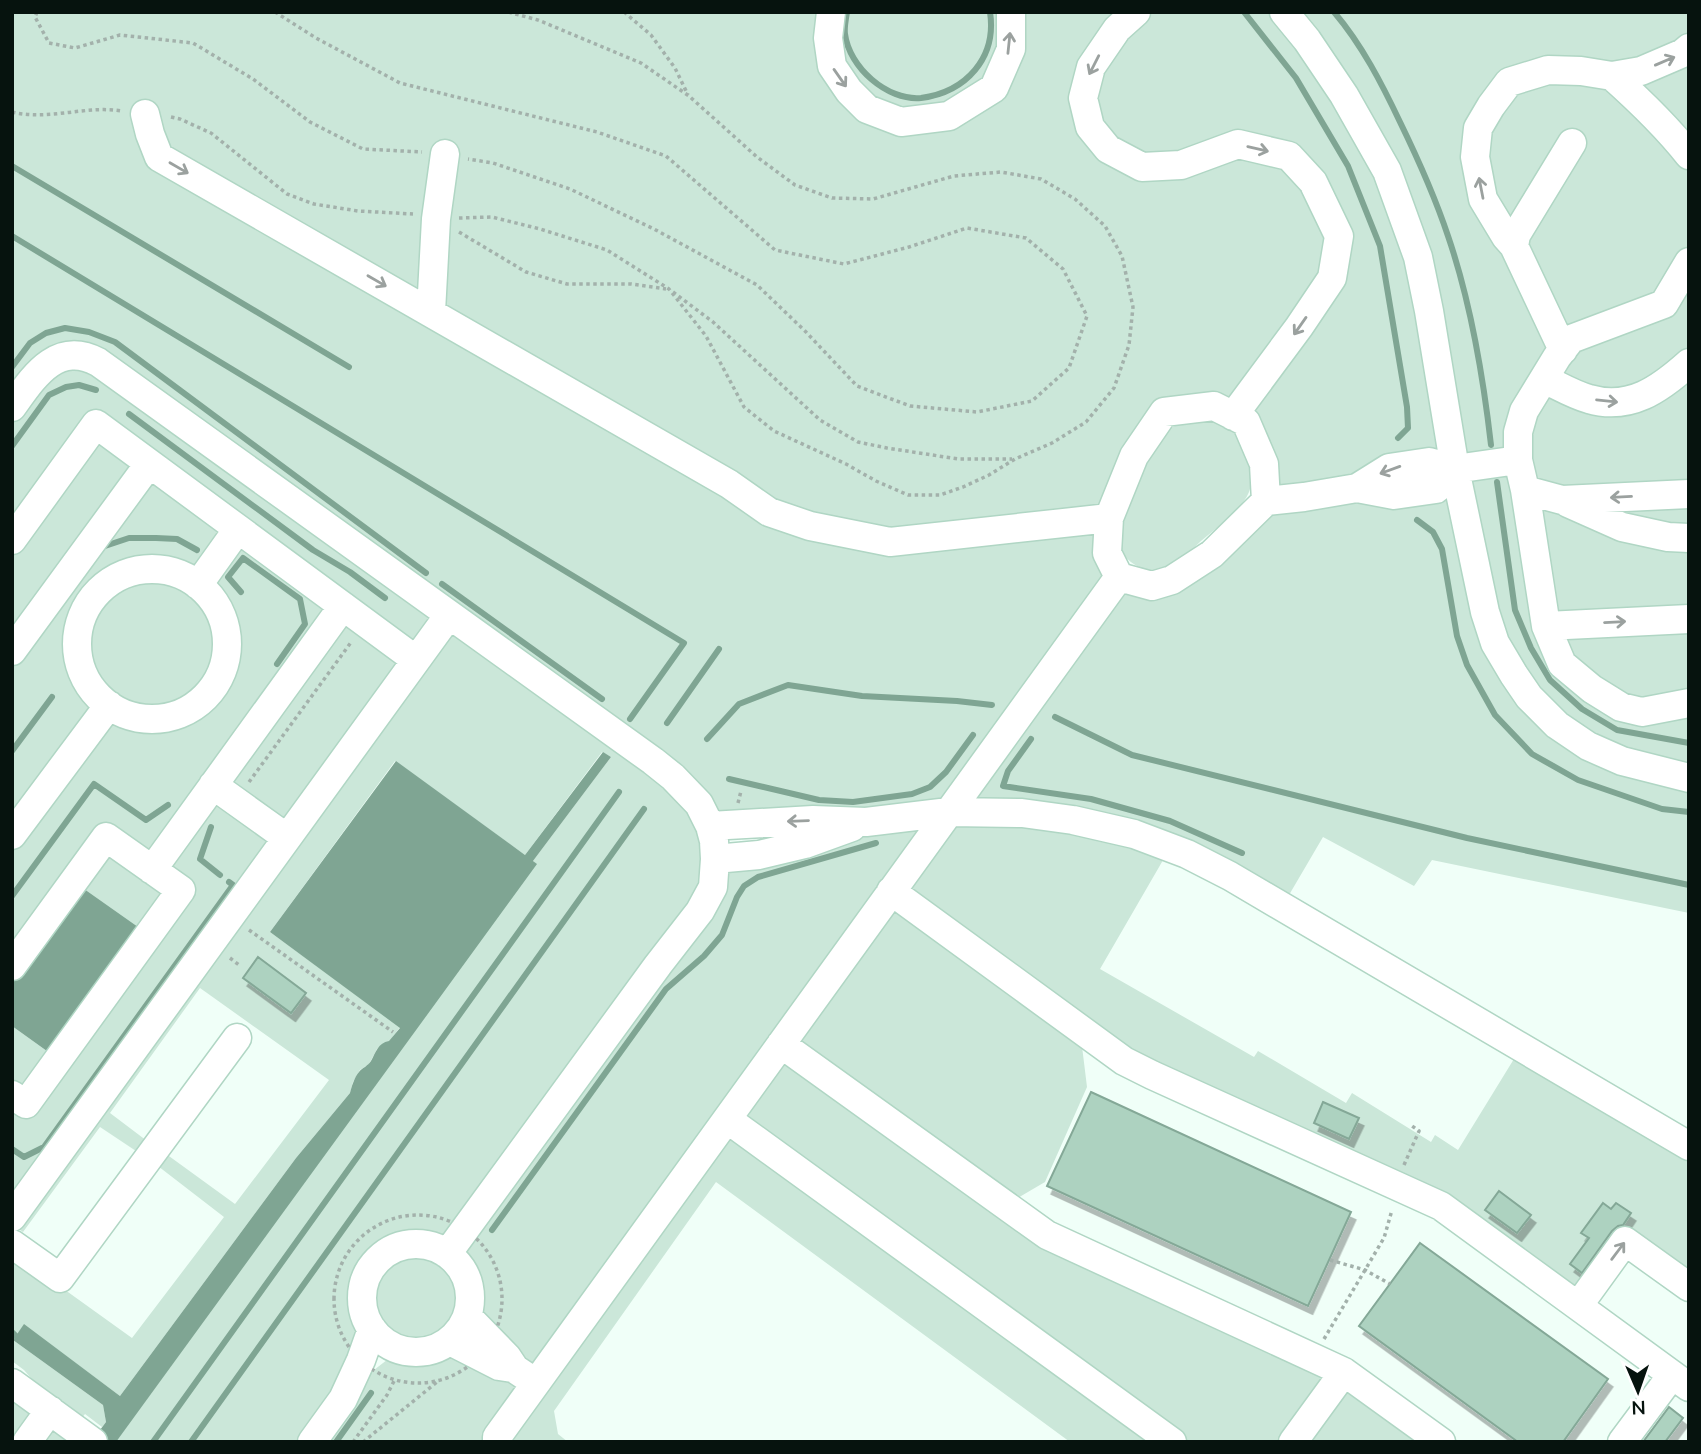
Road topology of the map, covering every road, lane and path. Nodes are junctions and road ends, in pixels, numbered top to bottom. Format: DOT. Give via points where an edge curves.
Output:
graph roads {
  1 [pos="37,12"];
  2 [pos="275,12"];
  3 [pos="508,12"];
  4 [pos="624,12"];
  5 [pos="831,12"];
  6 [pos="1011,12"];
  7 [pos="1136,12"];
  8 [pos="1284,12"];
  9 [pos="1689,48"];
  10 [pos="1612,76"];
  11 [pos="689,96"];
  12 [pos="12,112"];
  13 [pos="145,114"];
  14 [pos="1572,143"];
  15 [pos="444,155"];
  16 [pos="1689,155"];
  17 [pos="436,219"];
  18 [pos="1514,246"];
  19 [pos="1689,262"];
  20 [pos="669,289"];
  21 [pos="1676,300"];
  22 [pos="431,312"];
  23 [pos="1563,349"];
  24 [pos="1689,363"];
  25 [pos="1544,379"];
  26 [pos="12,407"];
  27 [pos="1233,416"];
  28 [pos="1015,459"];
  29 [pos="1518,460"];
  30 [pos="149,464"];
  31 [pos="1455,470"];
  32 [pos="1525,490"];
  33 [pos="1688,494"];
  34 [pos="1562,500"];
  35 [pos="1266,501"];
  36 [pos="1109,518"];
  37 [pos="238,529"];
  38 [pos="1689,538"];
  39 [pos="12,540"];
  40 [pos="1119,577"];
  41 [pos="198,584"];
  42 [pos="354,614"];
  43 [pos="449,615"];
  44 [pos="1689,619"];
  45 [pos="1546,626"];
  46 [pos="12,651"];
  47 [pos="416,660"];
  48 [pos="1689,703"];
  49 [pos="109,705"];
  50 [pos="1689,778"];
  51 [pos="224,793"];
  52 [pos="949,812"];
  53 [pos="866,822"];
  54 [pos="710,825"];
  55 [pos="12,835"];
  56 [pos="287,838"];
  57 [pos="715,859"];
  58 [pos="152,870"];
  59 [pos="891,891"];
  60 [pos="230,916"];
  61 [pos="12,966"];
  62 [pos="393,1032"];
  63 [pos="237,1038"];
  64 [pos="781,1044"];
  65 [pos="12,1095"];
  66 [pos="727,1118"];
  67 [pos="1412,1126"];
  68 [pos="1689,1146"];
  69 [pos="1398,1187"];
  70 [pos="12,1217"];
  71 [pos="465,1230"];
  72 [pos="12,1244"];
  73 [pos="447,1254"];
  74 [pos="1330,1260"];
  75 [pos="1365,1270"];
  76 [pos="1390,1284"];
  77 [pos="1689,1287"];
  78 [pos="1578,1306"];
  79 [pos="468,1317"];
  80 [pos="372,1329"];
  81 [pos="450,1341"];
  82 [pos="485,1348"];
  83 [pos="401,1349"];
  84 [pos="1313,1357"];
  85 [pos="376,1370"];
  86 [pos="1344,1372"];
  87 [pos="526,1376"];
  88 [pos="1680,1381"];
  89 [pos="437,1382"];
  90 [pos="12,1383"];
  91 [pos="50,1410"];
  92 [pos="92,1441"];
  93 [pos="27,1442"];
  94 [pos="312,1442"];
  95 [pos="353,1442"];
  96 [pos="363,1442"];
  97 [pos="497,1442"];
  98 [pos="1172,1442"];
  99 [pos="1293,1442"];
  100 [pos="1441,1442"];
  101 [pos="1622,1442"];
  1 -- 15 [label="path" via="35,17 49,43 75,48 120,35 193,43 253,79 310,122 363,149"];
  2 -- 15 [label="path" via="400,83 597,132 666,156 775,250 844,264 967,228 1026,238 1063,269 1087,316 1069,369 1032,401 977,412 910,406 857,386 757,285 654,229 570,189 493,163"];
  3 -- 11 [label="path" via="641,63"];
  4 -- 11 [label="path" via="651,34"];
  5 -- 6 [label="lane, one-way" via="832,66 867,109 901,122 949,116 994,88 1011,49"];
  7 -- 27 [label="lane, one-way" via="1117,29 1091,67 1083,98 1090,127 1108,149 1142,167 1181,165 1238,144 1289,156 1313,181 1339,236 1332,278"];
  8 -- 31 [label="lane" via="1344,95 1387,171 1418,257"];
  10 -- 9 [label="lane, one-way" via="1642,71"];
  10 -- 16 [label="lane"];
  18 -- 10 [label="lane, one-way" via="1483,199 1475,157 1478,128 1509,82 1548,69"];
  11 -- 28 [label="path" via="794,184 832,198 873,199 954,176 1001,172 1041,179 1075,199 1105,226 1122,256 1133,307 1129,345 1114,388 1086,422"];
  12 -- 13 [label="path" via="26,116 107,108"];
  13 -- 17 [label="path" via="180,119 211,133 287,194 314,204"];
  13 -- 22 [label="lane, one-way" via="159,157"];
  14 -- 18 [label="lane" via="1516,235"];
  15 -- 17 [label="lane"];
  17 -- 20 [label="path" via="492,217 551,232 607,250"];
  17 -- 20 [label="path" via="526,272 567,284"];
  17 -- 22 [label="lane"];
  18 -- 23 [label="lane"];
  19 -- 21 [label="lane"];
  20 -- 28 [label="path" via="713,322 820,420 858,442 958,459"];
  20 -- 28 [label="path" via="706,336 744,407 774,431 908,495 940,495"];
  21 -- 23 [label="lane" via="1571,339"];
  22 -- 36 [label="lane" via="729,484 769,512 810,526 890,542"];
  23 -- 25 [label="lane"];
  25 -- 24 [label="lane, one-way" via="1590,400 1617,403 1644,396"];
  25 -- 29 [label="lane" via="1524,411"];
  26 -- 43 [label="lane" via="34,377 60,357 91,359"];
  27 -- 35 [label="lane" via="1246,422 1264,464"];
  27 -- 36 [label="lane" via="1214,406 1164,412 1134,456"];
  29 -- 31 [label="lane"];
  29 -- 32 [label="lane"];
  30 -- 37 [label="lane"];
  30 -- 39 [label="lane" via="96,425"];
  30 -- 46 [label="lane"];
  31 -- 35 [label="lane" via="1429,462 1389,468 1357,488"];
  31 -- 50 [label="lane" via="1495,643 1529,696 1557,725 1588,746 1622,761"];
  32 -- 34 [label="lane"];
  32 -- 45 [label="lane"];
  33 -- 34 [label="lane, one-way"];
  34 -- 38 [label="lane" via="1622,527"];
  35 -- 40 [label="lane" via="1212,554 1172,580 1152,586"];
  36 -- 40 [label="lane" via="1107,553"];
  37 -- 41 [label="lane"];
  37 -- 42 [label="lane"];
  40 -- 52 [label="lane"];
  41 -- 49 [label="lane" via="213,600 225,627 226,658 214,687 191,708 162,718 131,715"];
  41 -- 49 [label="lane" via="177,573 148,569 119,576 94,595 79,624 78,657 91,688"];
  42 -- 47 [label="lane"];
  42 -- 51 [label="lane"];
  42 -- 51 [label="path"];
  43 -- 47 [label="lane"];
  43 -- 54 [label="lane" via="673,777 699,804"];
  45 -- 44 [label="lane, one-way"];
  45 -- 48 [label="lane" via="1562,664 1621,707 1642,712"];
  47 -- 56 [label="lane"];
  49 -- 55 [label="lane"];
  51 -- 56 [label="lane"];
  51 -- 58 [label="lane"];
  52 -- 53 [label="lane"];
  52 -- 59 [label="lane"];
  52 -- 68 [label="lane" via="1021,813 1073,820 1134,834 1186,854"];
  53 -- 54 [label="lane, one-way"];
  53 -- 57 [label="lane" via="805,844"];
  54 -- 57 [label="lane"];
  56 -- 60 [label="lane"];
  57 -- 71 [label="lane" via="713,887 700,911"];
  58 -- 61 [label="lane" via="106,837"];
  58 -- 65 [label="lane" via="181,890 26,1104"];
  59 -- 64 [label="lane"];
  59 -- 69 [label="lane" via="1124,1061"];
  60 -- 62 [label="path"];
  60 -- 70 [label="lane"];
  63 -- 72 [label="lane" via="60,1278"];
  64 -- 66 [label="lane"];
  64 -- 84 [label="lane" via="1047,1235"];
  66 -- 87 [label="lane"];
  66 -- 98 [label="lane"];
  67 -- 69 [label="path" via="1419,1131"];
  69 -- 75 [label="path" via="1384,1238"];
  69 -- 78 [label="lane" via="1441,1206"];
  71 -- 73 [label="lane"];
  71 -- 82 [label="path" via="484,1246 500,1280 500,1319"];
  71 -- 85 [label="path" via="446,1218 404,1216 366,1231 349,1250 338,1271 335,1310 348,1348"];
  73 -- 79 [label="lane" via="467,1278 471,1297"];
  73 -- 80 [label="lane" via="423,1244 386,1252 363,1283 362,1303"];
  74 -- 75 [label="path"];
  75 -- 76 [label="path"];
  75 -- 84 [label="path"];
  78 -- 77 [label="lane, one-way" via="1625,1241"];
  78 -- 88 [label="lane"];
  79 -- 81 [label="lane"];
  79 -- 82 [label="lane"];
  80 -- 83 [label="lane"];
  80 -- 85 [label="lane"];
  81 -- 82 [label="lane"];
  81 -- 83 [label="lane" via="433,1349"];
  82 -- 87 [label="lane" via="507,1357"];
  82 -- 89 [label="path" via="460,1371"];
  83 -- 85 [label="lane"];
  84 -- 86 [label="lane"];
  85 -- 89 [label="path"];
  85 -- 94 [label="lane" via="343,1399"];
  85 -- 95 [label="path" via="387,1395"];
  86 -- 99 [label="lane"];
  86 -- 100 [label="lane"];
  87 -- 97 [label="lane"];
  88 -- 101 [label="lane"];
  89 -- 96 [label="path"];
  90 -- 91 [label="lane"];
  91 -- 92 [label="lane"];
  91 -- 93 [label="lane"];
}
